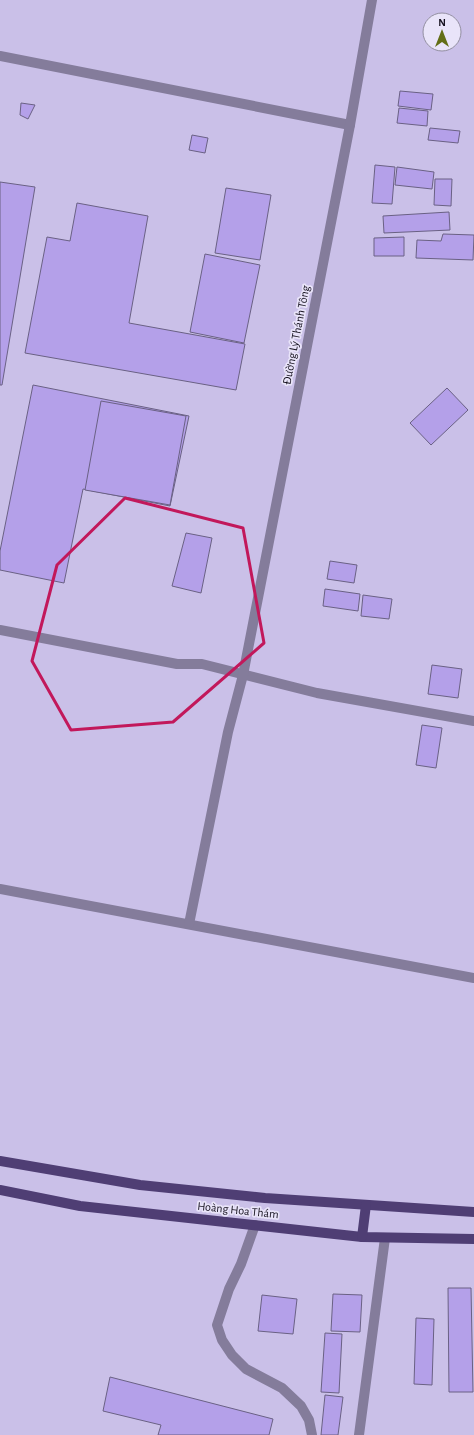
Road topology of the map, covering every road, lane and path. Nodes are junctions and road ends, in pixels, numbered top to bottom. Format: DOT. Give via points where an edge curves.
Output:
graph roads {
  1 [pos="372,0"];
  2 [pos="0,56"];
  3 [pos="350,125"];
  4 [pos="0,630"];
  5 [pos="243,675"];
  6 [pos="474,720"];
  7 [pos="0,889"];
  8 [pos="188,924"];
  9 [pos="474,978"];
  10 [pos="0,1161"];
  11 [pos="0,1190"];
  12 [pos="366,1205"];
  13 [pos="474,1212"];
  14 [pos="255,1225"];
  15 [pos="362,1237"];
  16 [pos="385,1238"];
  17 [pos="474,1239"];
  18 [pos="312,1435"];
  19 [pos="360,1435"];
  1 -- 3 [label="street, Đường Lý Thánh Tông"];
  2 -- 3 [label="street"];
  3 -- 5 [label="street, Đường Lý Thánh Tông"];
  4 -- 5 [label="street" via="177,664 202,664"];
  5 -- 6 [label="street" via="318,693"];
  5 -- 8 [label="street, Đường Lý Thánh Tông" via="228,732"];
  7 -- 8 [label="street"];
  8 -- 9 [label="street"];
  10 -- 12 [label="main road, Hoàng Hoa Thám" via="140,1185"];
  11 -- 14 [label="main road, Hoàng Hoa Thám" via="80,1206"];
  12 -- 13 [label="main road, Hoàng Hoa Thám"];
  12 -- 15 [label="main road"];
  14 -- 15 [label="main road, Hoàng Hoa Thám"];
  14 -- 18 [label="street" via="217,1325 222,1340 246,1369 282,1388 301,1406 309,1420"];
  15 -- 16 [label="main road, Hoàng Hoa Thám"];
  16 -- 17 [label="main road, Hoàng Hoa Thám"];
  16 -- 19 [label="street"];
}
